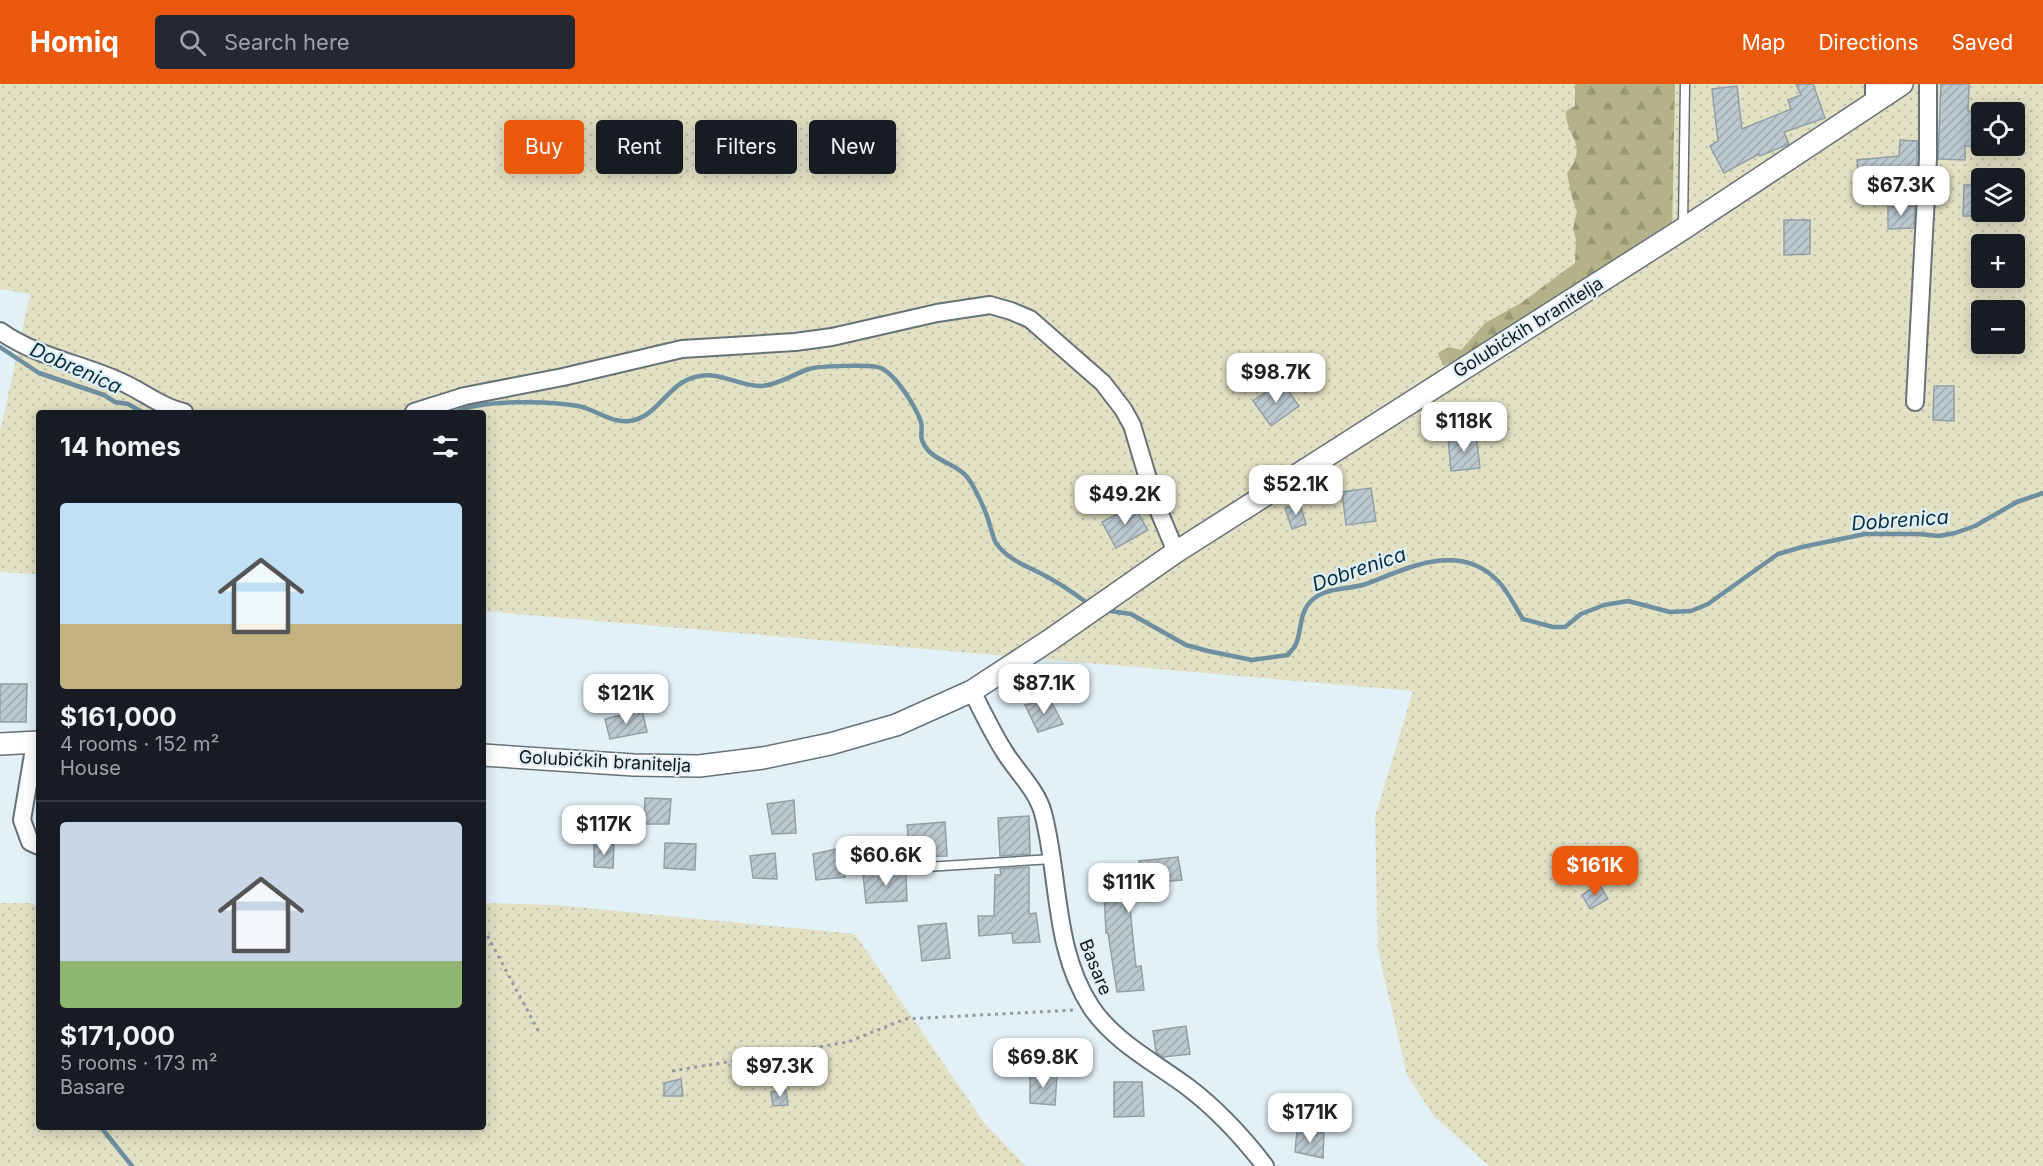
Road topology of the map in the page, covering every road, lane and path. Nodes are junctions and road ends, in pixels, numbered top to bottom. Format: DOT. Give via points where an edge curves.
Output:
graph roads {
  1 [pos="1685,84"];
  2 [pos="1902,84"];
  3 [pos="1928,84"];
  4 [pos="1874,93"];
  5 [pos="1683,229"];
  6 [pos="0,332"];
  7 [pos="1915,402"];
  8 [pos="176,410"];
  9 [pos="420,410"];
  10 [pos="1176,552"];
  11 [pos="972,691"];
  12 [pos="36,742"];
  13 [pos="0,744"];
  14 [pos="36,747"];
  15 [pos="486,755"];
  16 [pos="36,845"];
  17 [pos="1052,859"];
  18 [pos="910,868"];
  19 [pos="486,933"];
  20 [pos="1092,1009"];
  21 [pos="538,1032"];
  22 [pos="672,1071"];
  23 [pos="1265,1166"];
  1 -- 5 [label="lane"];
  2 -- 4 [label="street, Golubićkih branitelja"];
  3 -- 7 [label="street" via="1928,158"];
  4 -- 5 [label="street, Golubićkih branitelja"];
  5 -- 10 [label="street, Golubićkih branitelja"];
  6 -- 8 [label="street" via="28,348 117,380"];
  9 -- 10 [label="street" via="465,396 682,349 832,337 990,304 1030,319 1103,383 1123,409"];
  10 -- 11 [label="street, Golubićkih branitelja"];
  11 -- 15 [label="street, Golubićkih branitelja" via="896,725 763,758 699,766 645,766"];
  11 -- 17 [label="street, Basare" via="1004,752 1042,810"];
  12 -- 13 [label="street"];
  14 -- 16 [label="street" via="22,820 30,843"];
  17 -- 18 [label="lane"];
  17 -- 20 [label="street, Basare" via="1064,944"];
  19 -- 21 [label="path"];
  20 -- 22 [label="path" via="905,1019 848,1042"];
  20 -- 23 [label="street, Basare" via="1143,1056 1209,1104 1239,1132"];
}
